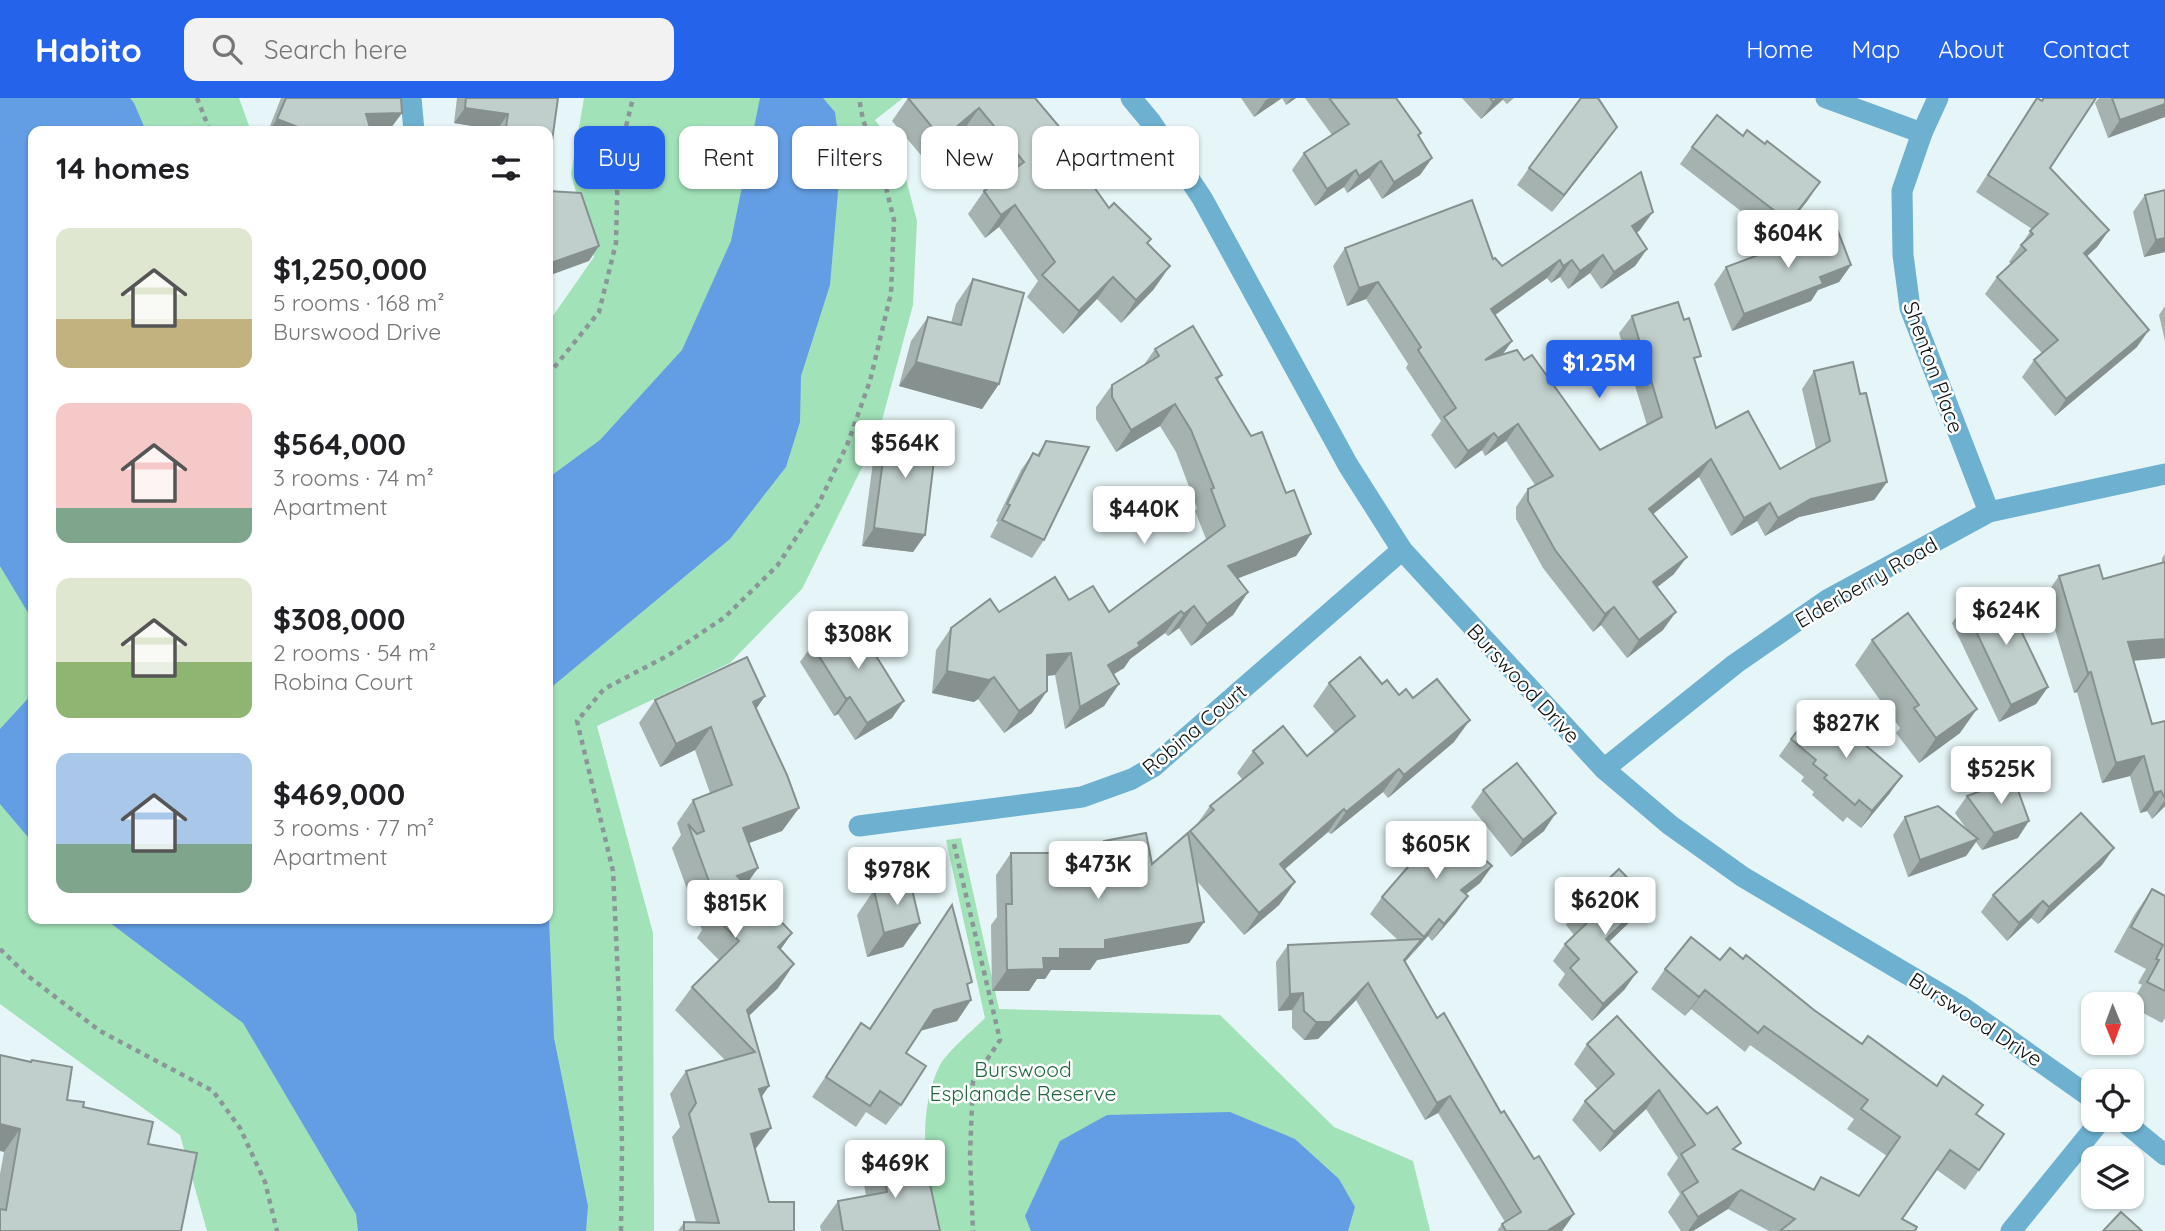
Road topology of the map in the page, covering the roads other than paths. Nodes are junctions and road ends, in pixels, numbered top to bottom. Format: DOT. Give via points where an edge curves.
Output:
graph roads {
  1 [pos="411,98"];
  2 [pos="1130,98"];
  3 [pos="1826,98"];
  4 [pos="1938,98"];
  5 [pos="414,126"];
  6 [pos="1922,133"];
  7 [pos="2165,474"];
  8 [pos="1989,512"];
  9 [pos="1402,550"];
  10 [pos="1604,769"];
  11 [pos="859,826"];
  12 [pos="2081,1090"];
  13 [pos="2091,1132"];
  14 [pos="2137,1132"];
  15 [pos="2165,1155"];
  16 [pos="2011,1231"];
  1 -- 5 [label="street"];
  2 -- 9 [label="street, Burswood Drive" via="1202,198 1348,465"];
  3 -- 6 [label="street"];
  4 -- 6 [label="street, Shenton Place"];
  6 -- 8 [label="street, Shenton Place" via="1902,191 1910,308"];
  7 -- 8 [label="street, Elderberry Road"];
  8 -- 10 [label="street, Elderberry Road" via="1827,600 1735,664"];
  9 -- 10 [label="street, Burswood Drive"];
  9 -- 11 [label="street, Robina Court" via="1153,767 1132,779 1082,797"];
  10 -- 12 [label="street, Burswood Drive" via="1670,825 1743,877 1961,1006"];
  13 -- 16 [label="street"];
  14 -- 15 [label="street"];
}
